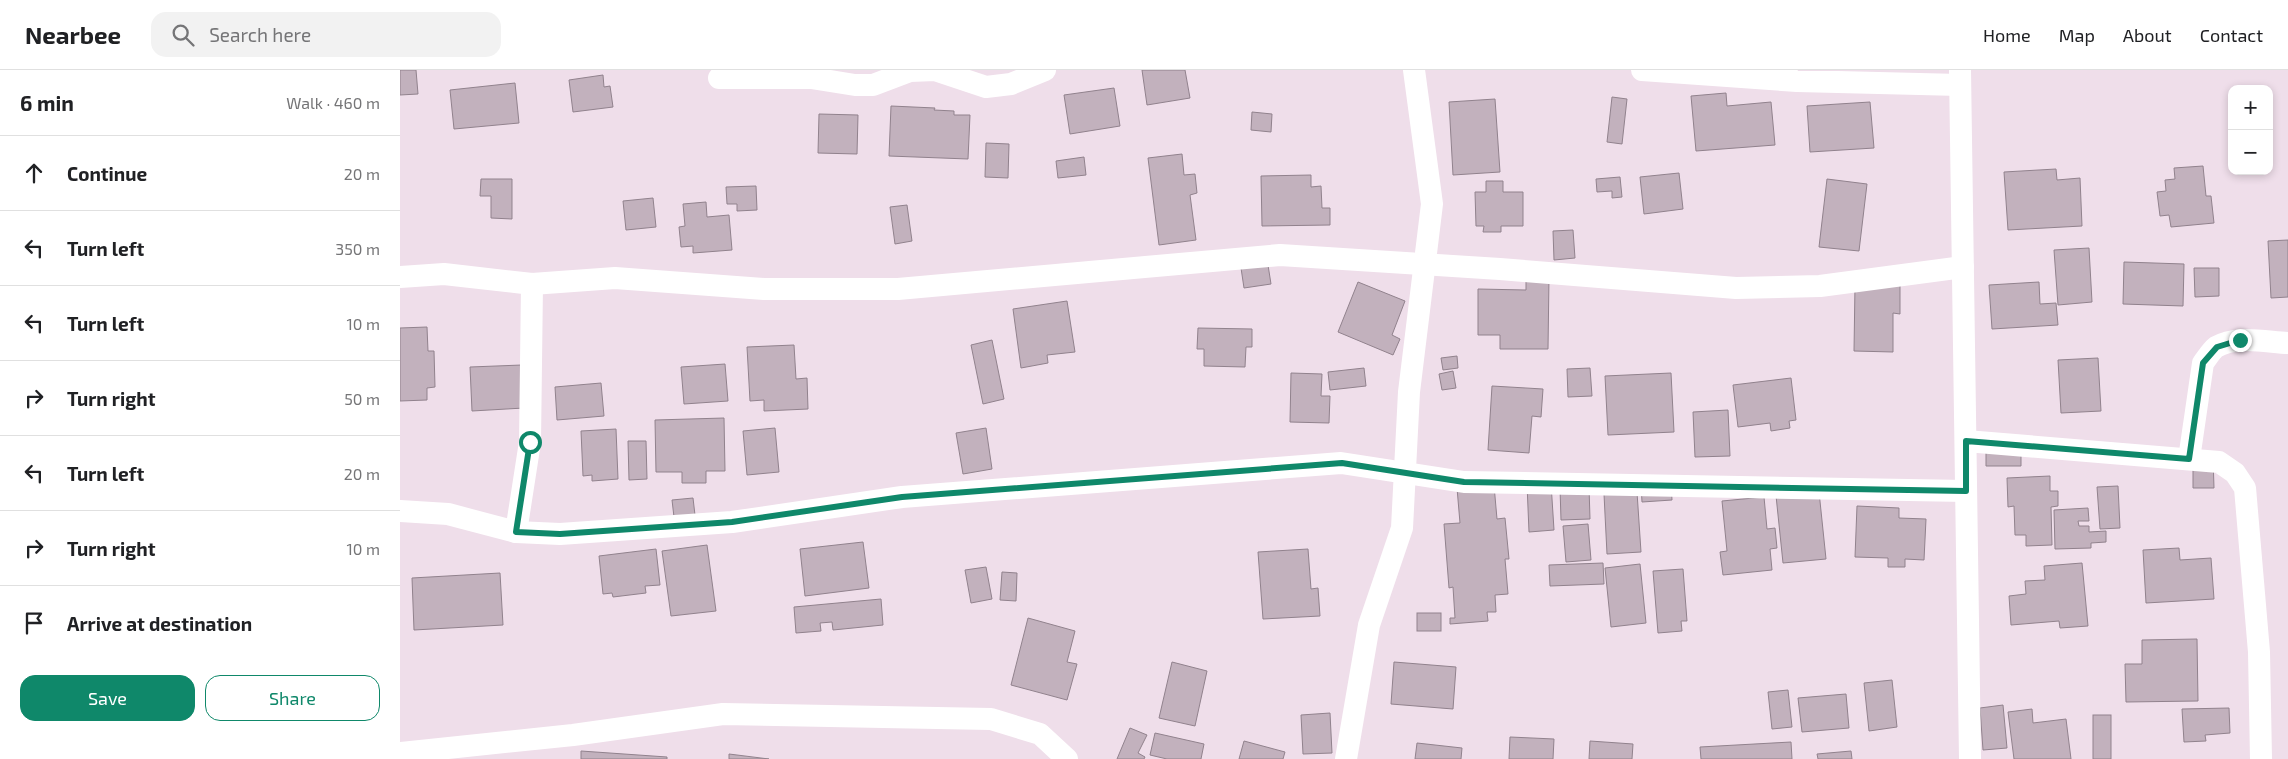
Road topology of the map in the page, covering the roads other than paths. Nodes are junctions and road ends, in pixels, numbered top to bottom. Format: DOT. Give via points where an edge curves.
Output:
graph roads {
  1 [pos="1045,70"];
  2 [pos="1414,70"];
  3 [pos="1642,70"];
  4 [pos="719,78"];
  5 [pos="1960,78"];
  6 [pos="1424,265"];
  7 [pos="1963,267"];
  8 [pos="400,277"];
  9 [pos="532,284"];
  10 [pos="2288,343"];
  11 [pos="1966,441"];
  12 [pos="2189,459"];
  13 [pos="1404,474"];
  14 [pos="1966,491"];
  15 [pos="400,511"];
  16 [pos="516,532"];
  17 [pos="400,753"];
  18 [pos="1066,759"];
  19 [pos="1346,759"];
  20 [pos="1970,759"];
  21 [pos="2260,759"];
  1 -- 4 [label="street" via="1011,84 986,86 935,70 910,71 873,84 855,85 811,78"];
  2 -- 6 [label="street" via="1432,204"];
  3 -- 5 [label="street" via="1797,81"];
  5 -- 7 [label="street"];
  6 -- 7 [label="street" via="1736,288 1820,286"];
  6 -- 9 [label="street" via="1280,256 898,289 764,289 616,278"];
  6 -- 13 [label="street" via="1409,392"];
  7 -- 11 [label="street"];
  8 -- 9 [label="street" via="444,274"];
  9 -- 16 [label="street" via="530,442"];
  10 -- 12 [label="street" via="2240,340 2211,352 2203,363"];
  11 -- 12 [label="street"];
  11 -- 14 [label="street"];
  12 -- 21 [label="street" via="2219,462 2235,473 2245,488 2259,652"];
  13 -- 14 [label="street" via="1464,482"];
  13 -- 16 [label="street" via="1342,463 902,497 732,522 560,534"];
  13 -- 19 [label="street" via="1402,528 1369,625"];
  14 -- 20 [label="street"];
  15 -- 16 [label="street" via="448,514"];
  17 -- 18 [label="street" via="573,736 723,714 991,719 1040,734"];
}
